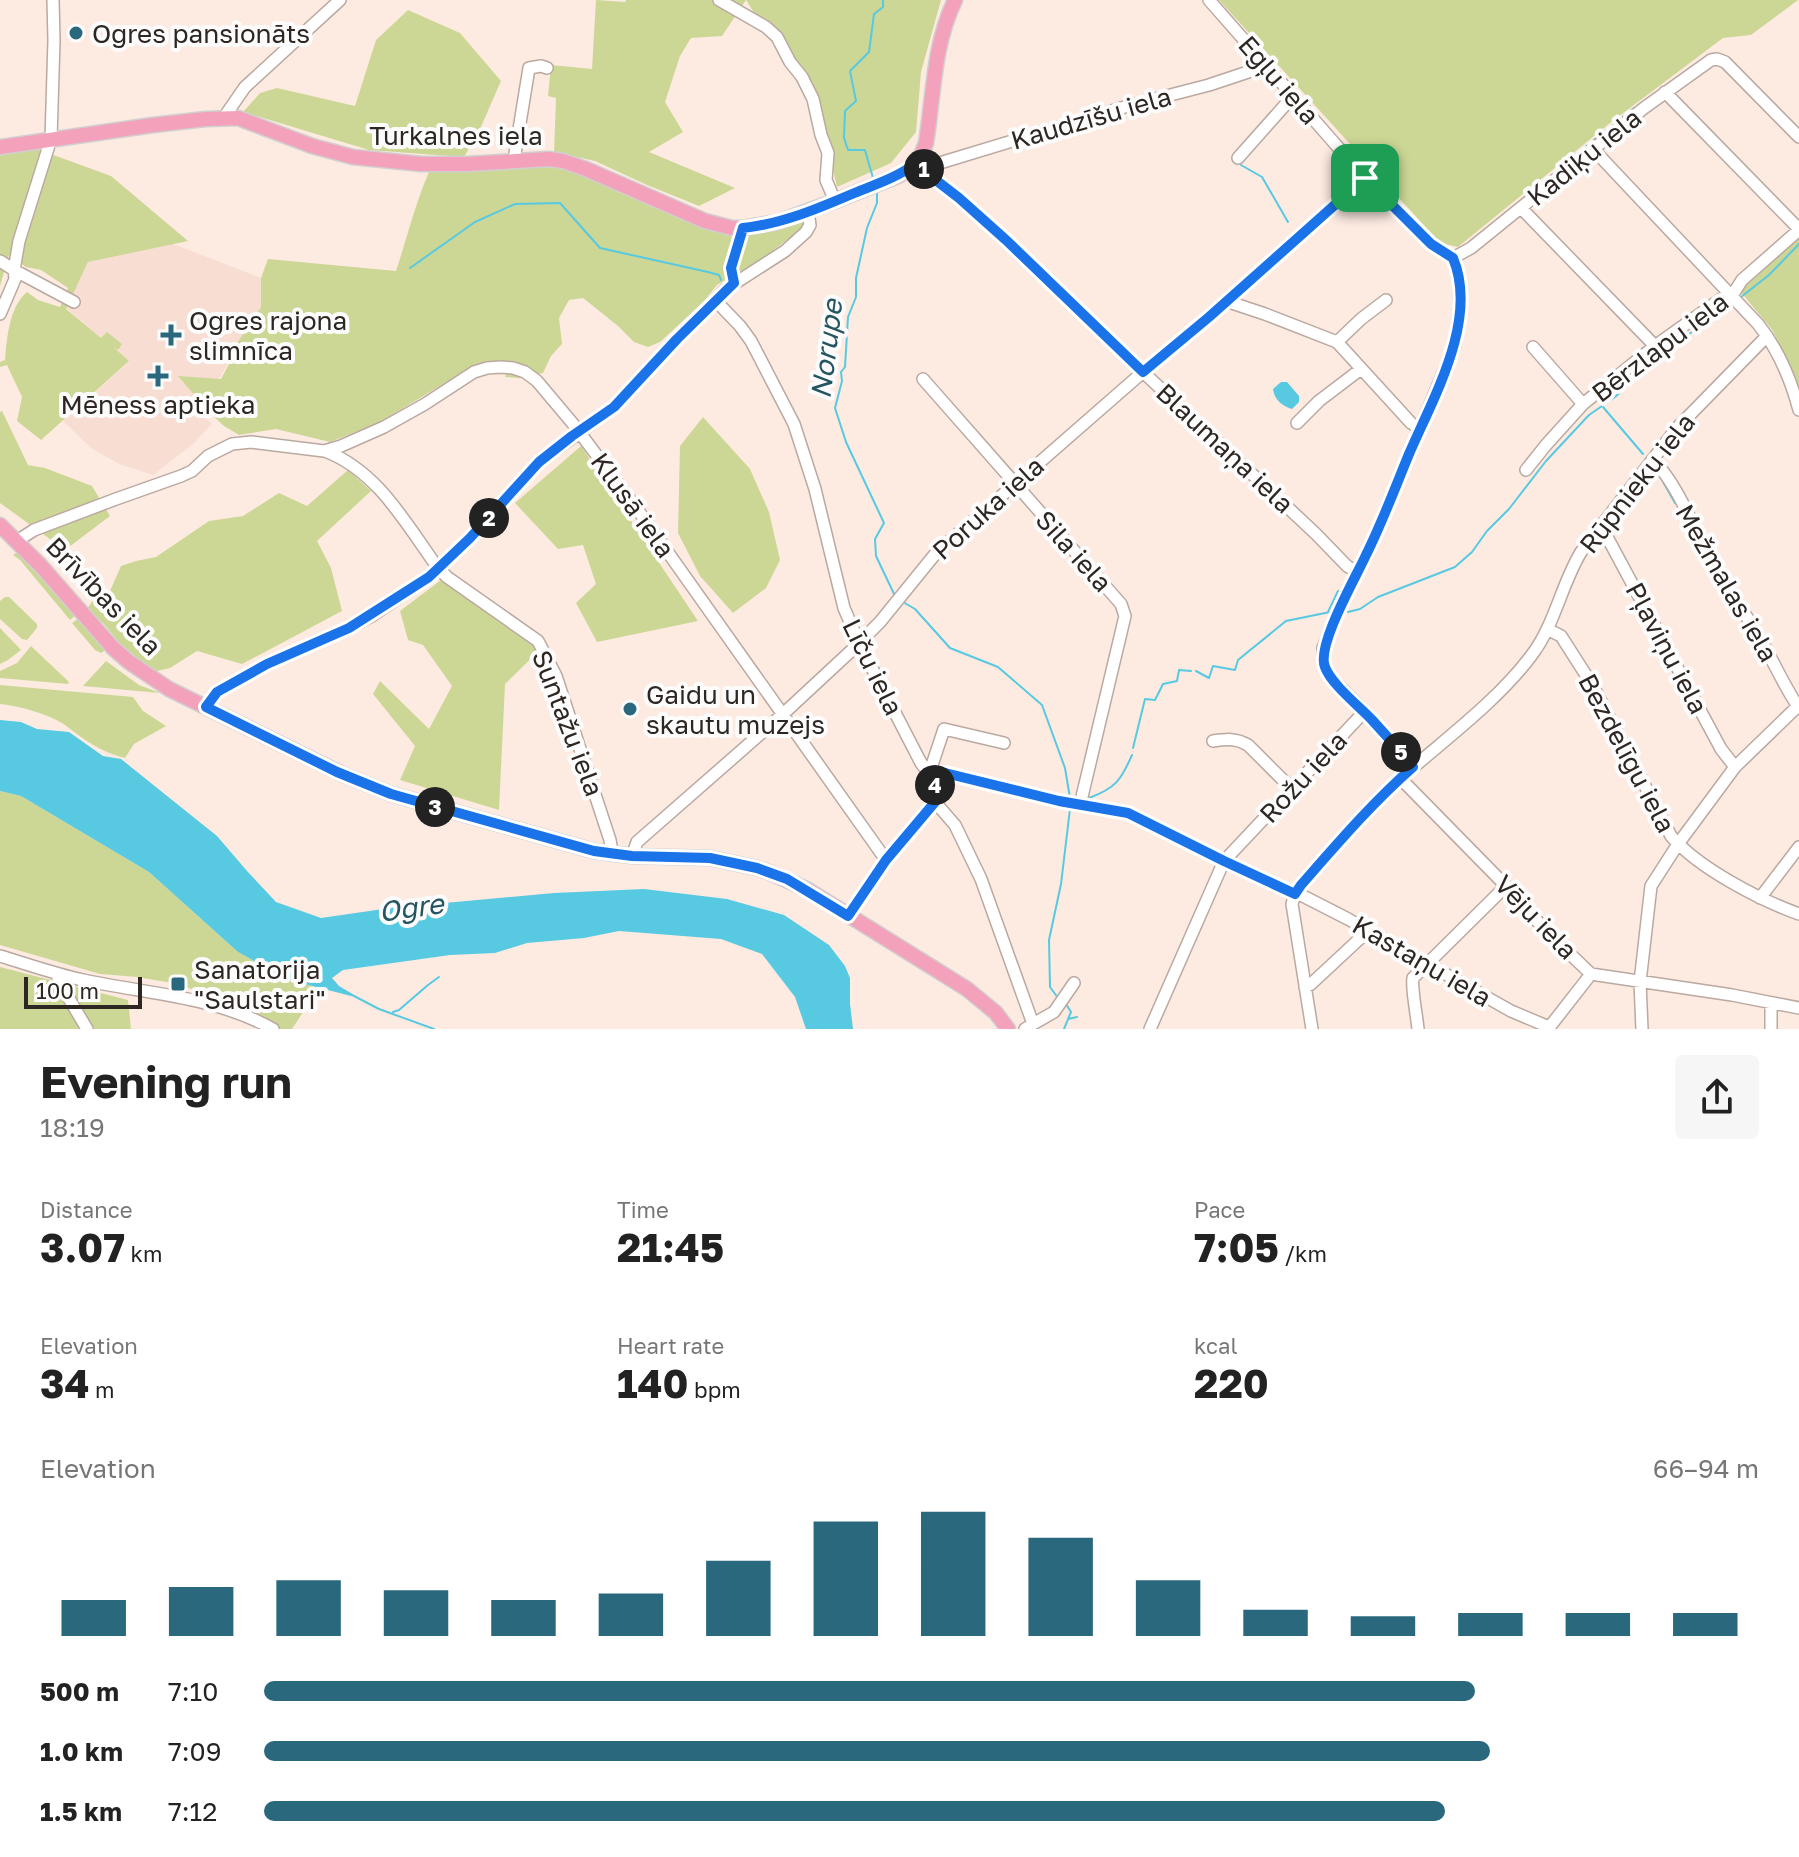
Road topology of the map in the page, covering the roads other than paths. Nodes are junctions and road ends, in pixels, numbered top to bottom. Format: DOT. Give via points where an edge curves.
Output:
graph roads {
  1 [pos="53,0"];
  2 [pos="340,0"];
  3 [pos="719,0"];
  4 [pos="955,0"];
  5 [pos="1209,0"];
  6 [pos="1266,66"];
  7 [pos="547,68"];
  8 [pos="1665,92"];
  9 [pos="1293,96"];
  10 [pos="226,118"];
  11 [pos="1799,137"];
  12 [pos="51,139"];
  13 [pos="0,147"];
  14 [pos="1593,149"];
  15 [pos="1238,158"];
  16 [pos="514,160"];
  17 [pos="915,164"];
  18 [pos="1365,178"];
  19 [pos="835,201"];
  20 [pos="1521,208"];
  21 [pos="808,212"];
  22 [pos="743,228"];
  23 [pos="1799,229"];
  24 [pos="1453,258"];
  25 [pos="0,261"];
  26 [pos="14,270"];
  27 [pos="734,283"];
  28 [pos="1731,294"];
  29 [pos="715,300"];
  30 [pos="1386,300"];
  31 [pos="1226,301"];
  32 [pos="74,302"];
  33 [pos="0,314"];
  34 [pos="1767,336"];
  35 [pos="1337,342"];
  36 [pos="1655,346"];
  37 [pos="1533,347"];
  38 [pos="1361,369"];
  39 [pos="1143,372"];
  40 [pos="923,379"];
  41 [pos="1583,404"];
  42 [pos="1799,410"];
  43 [pos="1297,423"];
  44 [pos="1420,429"];
  45 [pos="579,432"];
  46 [pos="324,451"];
  47 [pos="1652,460"];
  48 [pos="1526,470"];
  49 [pos="1014,484"];
  50 [pos="0,525"];
  51 [pos="1599,529"];
  52 [pos="17,541"];
  53 [pos="438,568"];
  54 [pos="1357,572"];
  55 [pos="1547,629"];
  56 [pos="859,643"];
  57 [pos="1799,706"];
  58 [pos="206,707"];
  59 [pos="1364,712"];
  60 [pos="782,715"];
  61 [pos="1213,741"];
  62 [pos="1004,743"];
  63 [pos="1413,767"];
  64 [pos="1735,767"];
  65 [pos="929,774"];
  66 [pos="1400,778"];
  67 [pos="1292,789"];
  68 [pos="935,802"];
  69 [pos="1080,805"];
  70 [pos="1678,844"];
  71 [pos="1799,847"];
  72 [pos="609,854"];
  73 [pos="632,856"];
  74 [pos="886,860"];
  75 [pos="1224,861"];
  76 [pos="1506,886"];
  77 [pos="1295,894"];
  78 [pos="1760,898"];
  79 [pos="1799,914"];
  80 [pos="848,916"];
  81 [pos="1369,930"];
  82 [pos="0,956"];
  83 [pos="1428,964"];
  84 [pos="58,974"];
  85 [pos="1591,974"];
  86 [pos="1640,982"];
  87 [pos="1074,983"];
  88 [pos="1305,987"];
  89 [pos="1771,1003"];
  90 [pos="1799,1008"];
  91 [pos="1029,1026"];
  92 [pos="1549,1028"];
  93 [pos="87,1029"];
  94 [pos="273,1029"];
  95 [pos="1008,1029"];
  96 [pos="1150,1029"];
  97 [pos="1312,1029"];
  98 [pos="1418,1029"];
  99 [pos="1642,1029"];
  100 [pos="1771,1029"];
  1 -- 12 [label="street"];
  2 -- 10 [label="street" via="245,87"];
  3 -- 19 [label="street" via="777,37 802,77 828,153 826,180"];
  4 -- 17 [label="main road" via="940,37 926,143"];
  5 -- 6 [label="street, Egļu iela"];
  6 -- 9 [label="street, Egļu iela"];
  6 -- 17 [label="street, Kaudzīšu iela" via="930,166"];
  7 -- 16 [label="street" via="529,68"];
  8 -- 11 [label="street, Kadiķu iela" via="1717,59"];
  8 -- 14 [label="street, Kadiķu iela"];
  8 -- 23 [label="street"];
  9 -- 15 [label="street"];
  9 -- 18 [label="street, Egļu iela"];
  10 -- 12 [label="main road, Turkalnes iela"];
  10 -- 16 [label="main road, Turkalnes iela" via="353,157 421,164"];
  12 -- 13 [label="main road, Turkalnes iela"];
  12 -- 26 [label="street"];
  14 -- 20 [label="street, Kadiķu iela"];
  14 -- 28 [label="street"];
  16 -- 22 [label="main road, Turkalnes iela" via="563,161 705,221"];
  17 -- 19 [label="main road, Turkalnes iela"];
  17 -- 39 [label="street, Blaumaņa iela" via="1006,240"];
  18 -- 24 [label="street, Egļu iela" via="1431,244"];
  18 -- 31 [label="street, Poruka iela"];
  19 -- 21 [label="main road, Turkalnes iela"];
  20 -- 24 [label="street, Kadiķu iela"];
  20 -- 36 [label="street"];
  21 -- 22 [label="main road, Turkalnes iela"];
  21 -- 27 [label="street" via="806,232"];
  22 -- 27 [label="street" via="731,268"];
  23 -- 28 [label="street, Bērzlapu iela"];
  24 -- 44 [label="street, Rožu iela" via="1460,305 1455,345"];
  25 -- 26 [label="street"];
  26 -- 32 [label="street"];
  26 -- 33 [label="street"];
  27 -- 29 [label="street"];
  28 -- 34 [label="street"];
  28 -- 36 [label="street, Bērzlapu iela"];
  29 -- 45 [label="street" via="614,407"];
  29 -- 56 [label="street, Līču iela" via="751,341 794,424 844,608"];
  30 -- 35 [label="street"];
  31 -- 35 [label="street"];
  31 -- 39 [label="street, Poruka iela"];
  34 -- 42 [label="street"];
  34 -- 47 [label="street, Rūpnieku iela"];
  35 -- 38 [label="street"];
  36 -- 41 [label="street, Bērzlapu iela"];
  37 -- 41 [label="street"];
  38 -- 43 [label="street"];
  38 -- 44 [label="street"];
  39 -- 49 [label="street, Poruka iela"];
  39 -- 54 [label="street, Blaumaņa iela"];
  40 -- 49 [label="street, Sila iela"];
  41 -- 48 [label="street, Bērzlapu iela"];
  44 -- 54 [label="street, Rožu iela"];
  45 -- 46 [label="street, Klusā iela" via="530,375 513,368 487,368 384,427"];
  45 -- 53 [label="street" via="539,462"];
  45 -- 60 [label="street, Klusā iela"];
  46 -- 52 [label="street, Klusā iela" via="232,444 181,476"];
  46 -- 53 [label="street, Suntažu iela" via="372,481"];
  47 -- 51 [label="street, Rūpnieku iela"];
  47 -- 57 [label="street, Mežmalas iela" via="1679,497"];
  49 -- 56 [label="street, Poruka iela" via="936,553"];
  49 -- 69 [label="street, Sila iela" via="1121,604 1125,616"];
  50 -- 52 [label="main road, Brīvības iela"];
  51 -- 55 [label="street, Rūpnieku iela" via="1575,562"];
  51 -- 64 [label="street, Pļaviņu iela"];
  52 -- 58 [label="main road, Brīvības iela" via="113,648 152,679"];
  53 -- 58 [label="street" via="349,628 217,692"];
  53 -- 72 [label="street, Suntažu iela" via="538,641 556,676 595,791 610,840"];
  54 -- 59 [label="street, Rožu iela" via="1325,641 1323,657 1333,680"];
  55 -- 63 [label="street, Rūpnieku iela" via="1517,673"];
  55 -- 70 [label="street, Bezdelīgu iela" via="1561,636 1593,686"];
  56 -- 60 [label="street, Poruka iela"];
  56 -- 65 [label="street, Līču iela"];
  57 -- 64 [label="street"];
  58 -- 72 [label="main road, Brīvības iela" via="368,786"];
  59 -- 63 [label="street"];
  59 -- 67 [label="street, Rožu iela"];
  60 -- 73 [label="street, Poruka iela" via="637,842"];
  60 -- 74 [label="street, Klusā iela"];
  61 -- 67 [label="street" via="1231,739 1248,745"];
  62 -- 65 [label="street" via="944,729"];
  63 -- 66 [label="street, Rūpnieku iela"];
  64 -- 70 [label="street"];
  65 -- 68 [label="street, Līču iela"];
  65 -- 69 [label="street, Kastaņu iela" via="945,773"];
  66 -- 76 [label="street, Vēju iela"];
  66 -- 77 [label="street, Rūpnieku iela"];
  67 -- 75 [label="street, Rožu iela"];
  68 -- 74 [label="street"];
  68 -- 91 [label="street, Līču iela" via="955,825 981,879"];
  69 -- 75 [label="street, Kastaņu iela" via="1128,813"];
  70 -- 78 [label="street, Bezdelīgu iela"];
  70 -- 86 [label="street" via="1651,886"];
  71 -- 78 [label="street"];
  72 -- 73 [label="main road, Brīvības iela"];
  73 -- 80 [label="main road, Brīvības iela" via="710,858 757,868 787,879"];
  74 -- 80 [label="street"];
  75 -- 77 [label="street, Kastaņu iela"];
  75 -- 96 [label="street, Rožu iela"];
  76 -- 83 [label="street"];
  76 -- 85 [label="street, Vēju iela"];
  77 -- 81 [label="street, Kastaņu iela"];
  77 -- 88 [label="street" via="1292,904"];
  78 -- 79 [label="street, Bezdelīgu iela"];
  80 -- 95 [label="main road, Brīvības iela" via="967,989"];
  81 -- 83 [label="street, Kastaņu iela"];
  81 -- 88 [label="street"];
  82 -- 84 [label="street"];
  83 -- 92 [label="street, Kastaņu iela"];
  83 -- 98 [label="street" via="1412,983"];
  84 -- 93 [label="street"];
  84 -- 94 [label="street" via="214,1004"];
  85 -- 86 [label="street, Vēju iela"];
  85 -- 92 [label="street"];
  86 -- 89 [label="street, Vēju iela"];
  86 -- 99 [label="street"];
  87 -- 91 [label="street" via="1054,1012"];
  88 -- 97 [label="street"];
  89 -- 90 [label="street, Vēju iela"];
  89 -- 100 [label="street"];
}
